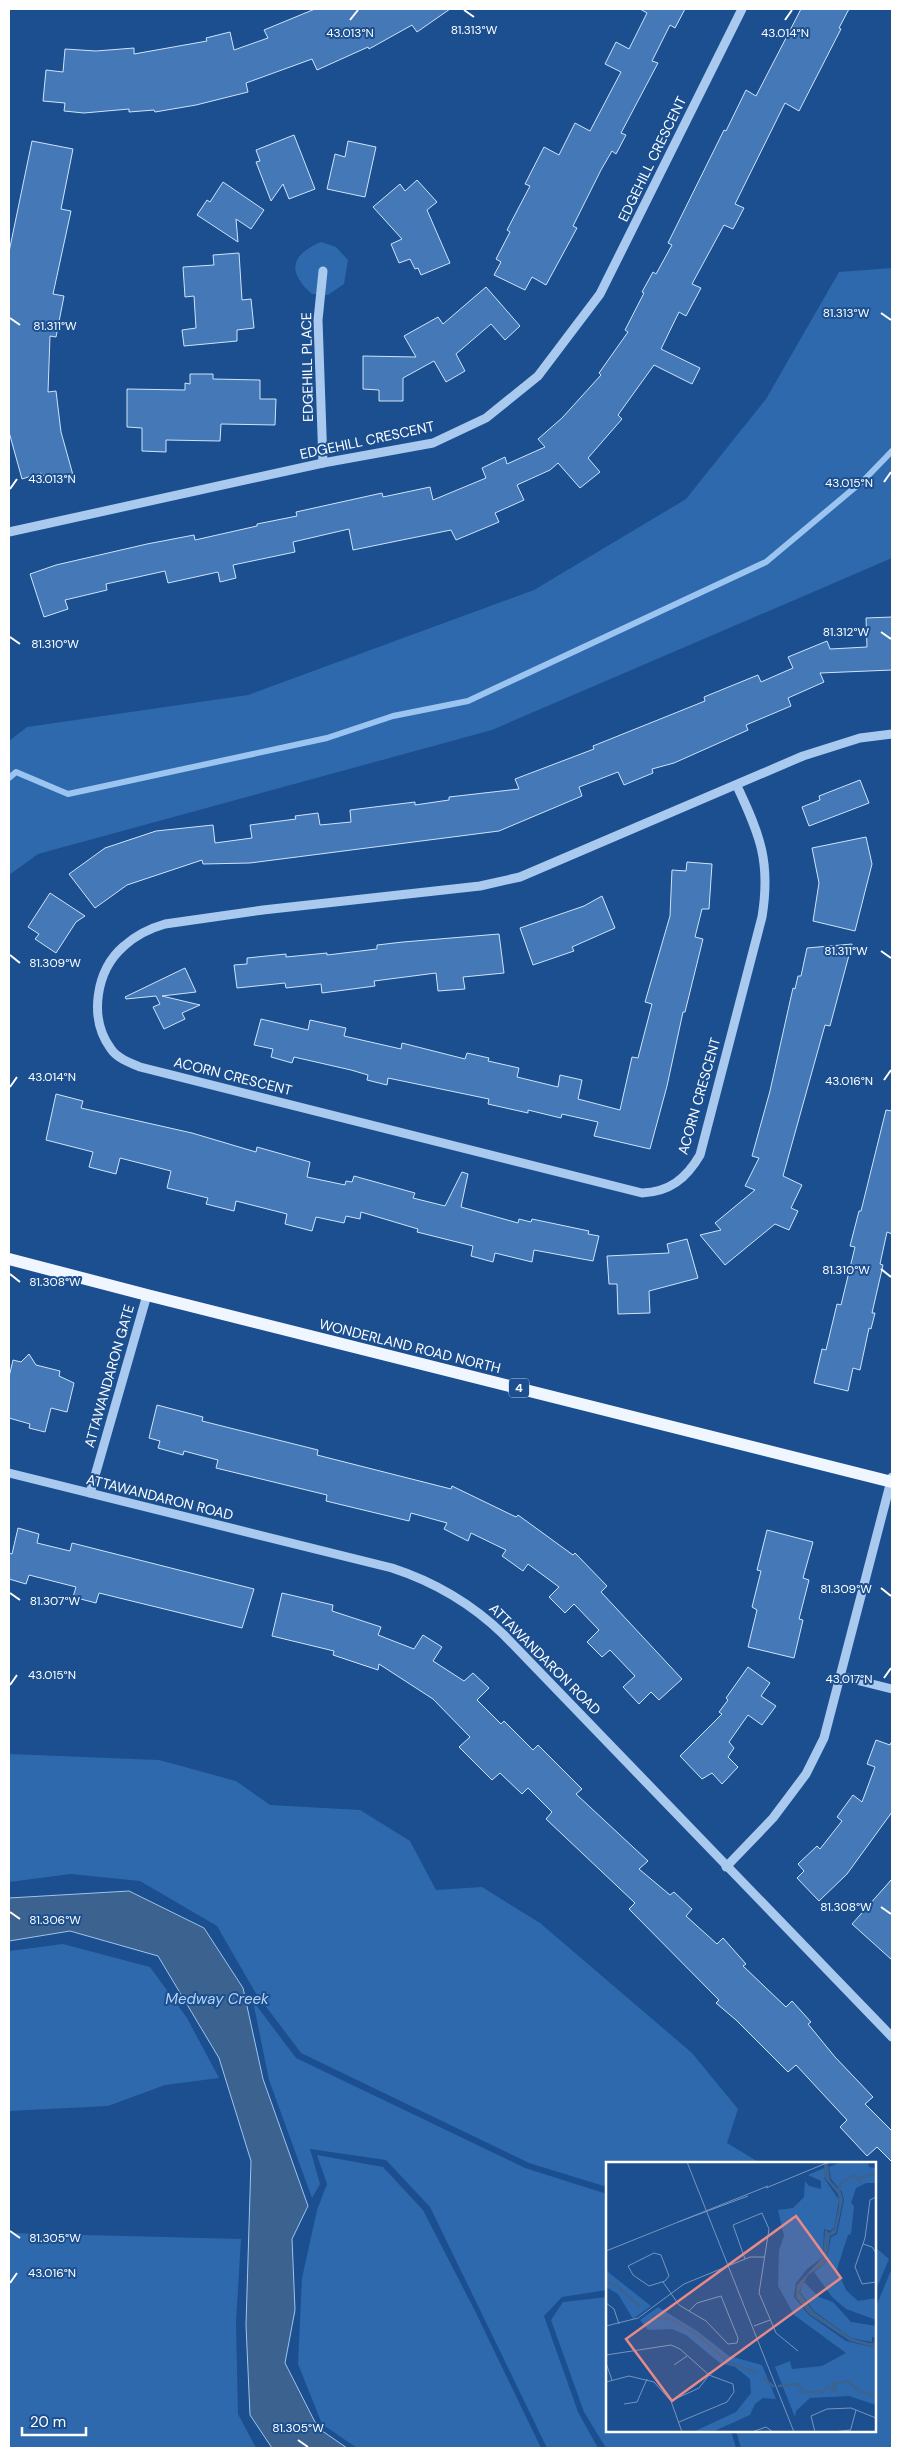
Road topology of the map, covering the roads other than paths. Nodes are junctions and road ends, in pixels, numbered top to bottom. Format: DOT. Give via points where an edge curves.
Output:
graph roads {
  1 [pos="742,9"];
  2 [pos="323,271"];
  3 [pos="324,463"];
  4 [pos="9,532"];
  5 [pos="892,734"];
  6 [pos="737,786"];
  7 [pos="9,1258"];
  8 [pos="147,1295"];
  9 [pos="9,1473"];
  10 [pos="892,1480"];
  11 [pos="90,1493"];
  12 [pos="840,1676"];
  13 [pos="892,1689"];
  14 [pos="726,1866"];
  15 [pos="892,2037"];
  1 -- 3 [label="street, EDGEHILL CRESCENT" via="600,294 538,376 486,418 433,443"];
  2 -- 3 [label="street, EDGEHILL PLACE" via="318,320"];
  3 -- 4 [label="street, EDGEHILL CRESCENT"];
  5 -- 6 [label="street, ACORN CRESCENT" via="860,738 803,756"];
  6 -- 6 [label="street, ACORN CRESCENT" via="505,881 263,910 153,928 123,947 107,969 98,991 99,1023 111,1049 127,1062 140,1067 642,1192 658,1192 683,1178 700,1155 762,917 766,891 764,861 757,830"];
  7 -- 8 [label="main road, WONDERLAND ROAD NORTH / 4"];
  8 -- 10 [label="main road, WONDERLAND ROAD NORTH / 4"];
  8 -- 11 [label="street, ATTAWANDARON GATE"];
  9 -- 11 [label="street, ATTAWANDARON ROAD"];
  10 -- 12 [label="street"];
  11 -- 14 [label="street, ATTAWANDARON ROAD" via="392,1568 443,1588 482,1613"];
  12 -- 13 [label="street"];
  12 -- 14 [label="street" via="824,1738 806,1774 773,1818"];
  14 -- 15 [label="street, ATTAWANDARON ROAD"];
}
